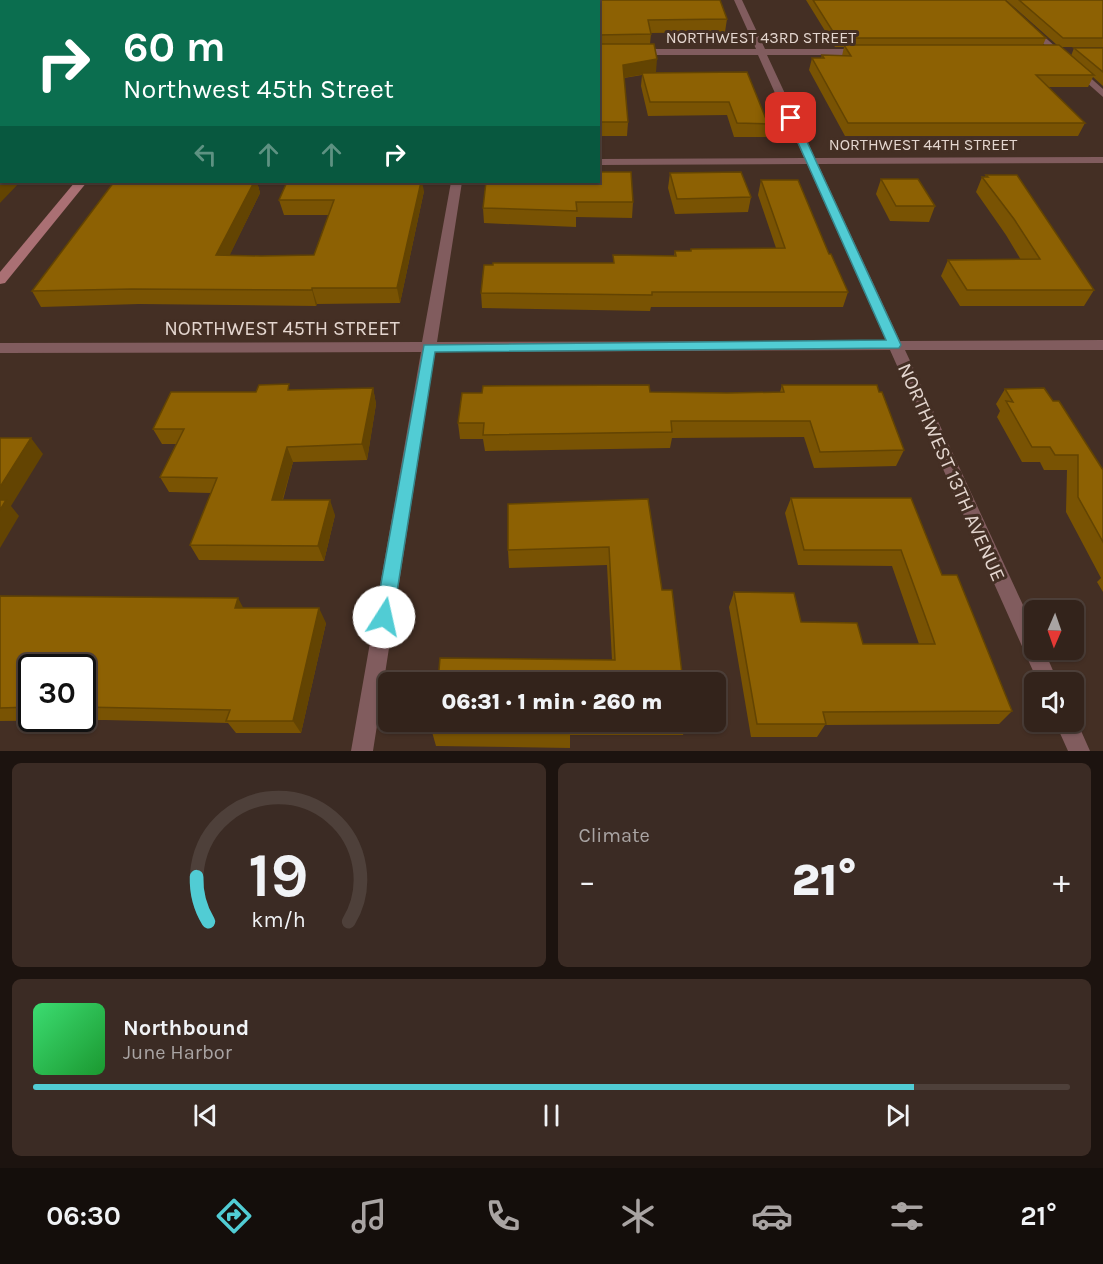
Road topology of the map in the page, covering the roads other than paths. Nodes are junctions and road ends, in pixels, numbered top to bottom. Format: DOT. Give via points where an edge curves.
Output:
graph roads {
  1 [pos="738,0"];
  2 [pos="998,0"];
  3 [pos="600,52"];
  4 [pos="761,52"];
  5 [pos="868,52"];
  6 [pos="1044,52"];
  7 [pos="1056,52"];
  8 [pos="1068,52"];
  9 [pos="1103,94"];
  10 [pos="1103,160"];
  11 [pos="811,161"];
  12 [pos="600,162"];
  13 [pos="80,183"];
  14 [pos="456,183"];
  15 [pos="0,280"];
  16 [pos="894,345"];
  17 [pos="1103,345"];
  18 [pos="0,348"];
  19 [pos="429,348"];
  20 [pos="1043,672"];
  21 [pos="1070,732"];
  22 [pos="362,751"];
  23 [pos="1079,751"];
  1 -- 4 [label="street, NORTHWEST 13TH AVENUE"];
  2 -- 7 [label="street"];
  3 -- 4 [label="street, NORTHWEST 43RD STREET"];
  4 -- 5 [label="street, NORTHWEST 43RD STREET"];
  4 -- 11 [label="street, NORTHWEST 13TH AVENUE"];
  6 -- 7 [label="street"];
  7 -- 8 [label="street"];
  7 -- 9 [label="street"];
  10 -- 11 [label="street, NORTHWEST 44TH STREET"];
  11 -- 12 [label="street, NORTHWEST 44TH STREET"];
  11 -- 16 [label="street, NORTHWEST 13TH AVENUE"];
  13 -- 15 [label="main road"];
  14 -- 19 [label="street"];
  16 -- 17 [label="street, NORTHWEST 45TH STREET"];
  16 -- 19 [label="street, NORTHWEST 45TH STREET"];
  16 -- 20 [label="street, NORTHWEST 13TH AVENUE"];
  18 -- 19 [label="street, NORTHWEST 45TH STREET"];
  19 -- 22 [label="street"];
  21 -- 23 [label="street"];
}
